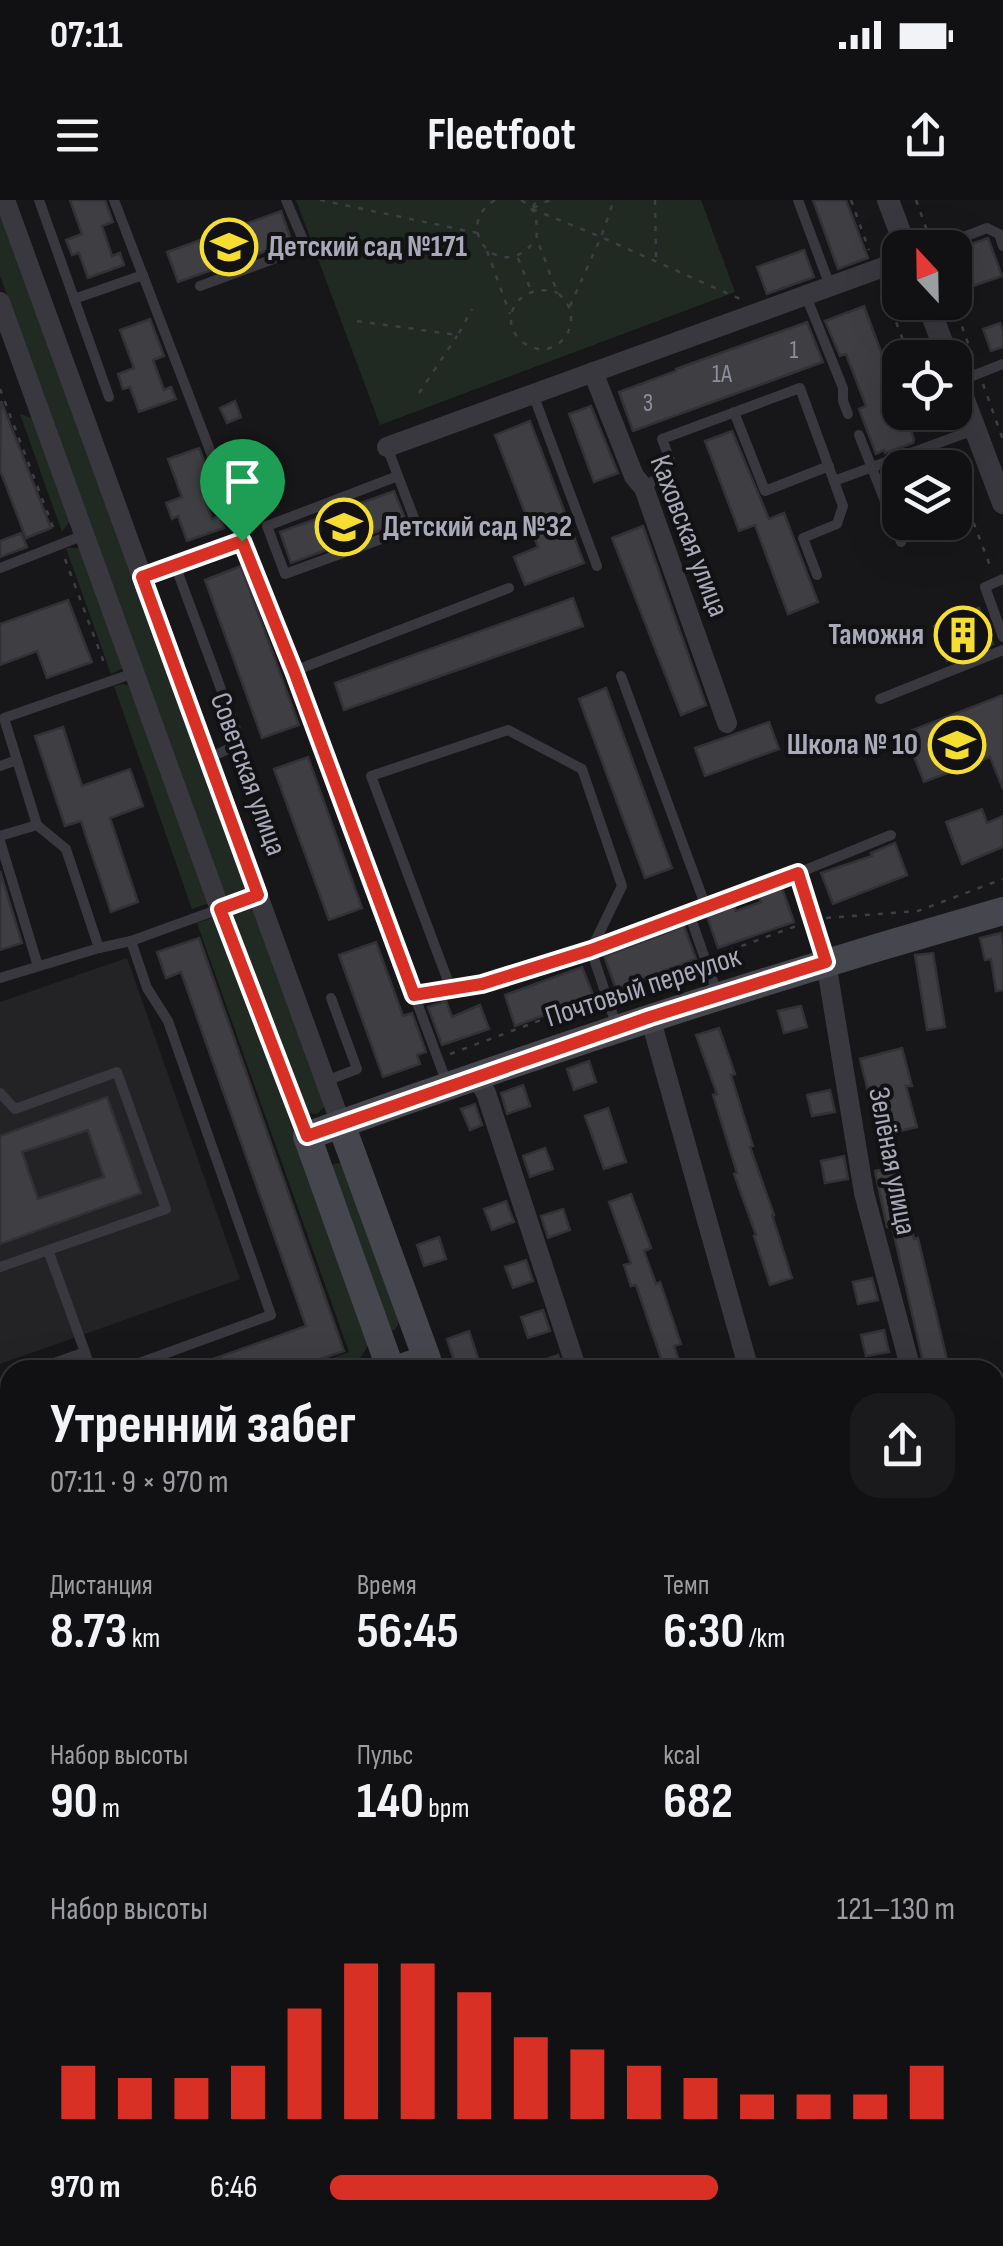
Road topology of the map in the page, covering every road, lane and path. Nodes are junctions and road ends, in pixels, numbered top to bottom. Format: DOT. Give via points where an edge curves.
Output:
graph roads {
  1 [pos="5,200"];
  2 [pos="39,200"];
  3 [pos="114,200"];
  4 [pos="286,200"];
  5 [pos="320,200"];
  6 [pos="495,200"];
  7 [pos="521,200"];
  8 [pos="538,200"];
  9 [pos="550,200"];
  10 [pos="614,200"];
  11 [pos="656,200"];
  12 [pos="798,200"];
  13 [pos="888,200"];
  14 [pos="916,200"];
  15 [pos="486,202"];
  16 [pos="532,209"];
  17 [pos="899,230"];
  18 [pos="927,230"];
  19 [pos="478,233"];
  20 [pos="972,234"];
  21 [pos="601,237"];
  22 [pos="536,238"];
  23 [pos="1002,238"];
  24 [pos="487,250"];
  25 [pos="518,257"];
  26 [pos="656,261"];
  27 [pos="882,267"];
  28 [pos="143,274"];
  29 [pos="200,286"];
  30 [pos="830,286"];
  31 [pos="531,290"];
  32 [pos="558,293"];
  33 [pos="806,295"];
  34 [pos="74,299"];
  35 [pos="0,302"];
  36 [pos="570,308"];
  37 [pos="472,309"];
  38 [pos="764,310"];
  39 [pos="511,317"];
  40 [pos="357,321"];
  41 [pos="458,336"];
  42 [pos="1003,364"];
  43 [pos="593,372"];
  44 [pos="972,374"];
  45 [pos="418,393"];
  46 [pos="533,394"];
  47 [pos="109,398"];
  48 [pos="734,412"];
  49 [pos="848,414"];
  50 [pos="972,421"];
  51 [pos="975,429"];
  52 [pos="859,435"];
  53 [pos="386,448"];
  54 [pos="828,466"];
  55 [pos="871,468"];
  56 [pos="398,476"];
  57 [pos="834,481"];
  58 [pos="644,488"];
  59 [pos="1003,502"];
  60 [pos="972,514"];
  61 [pos="85,535"];
  62 [pos="242,541"];
  63 [pos="901,542"];
  64 [pos="175,565"];
  65 [pos="597,566"];
  66 [pos="0,568"];
  67 [pos="818,575"];
  68 [pos="142,577"];
  69 [pos="1000,580"];
  70 [pos="510,588"];
  71 [pos="1003,637"];
  72 [pos="1003,650"];
  73 [pos="294,671"];
  74 [pos="134,673"];
  75 [pos="620,676"];
  76 [pos="880,699"];
  77 [pos="2,712"];
  78 [pos="726,723"];
  79 [pos="208,758"];
  80 [pos="17,760"];
  81 [pos="0,766"];
  82 [pos="37,825"];
  83 [pos="891,835"];
  84 [pos="0,838"];
  85 [pos="798,873"];
  86 [pos="258,895"];
  87 [pos="706,907"];
  88 [pos="220,909"];
  89 [pos="1003,910"];
  90 [pos="690,913"];
  91 [pos="131,941"];
  92 [pos="99,948"];
  93 [pos="591,950"];
  94 [pos="826,962"];
  95 [pos="38,966"];
  96 [pos="0,978"];
  97 [pos="451,989"];
  98 [pos="414,995"];
  99 [pos="718,996"];
  100 [pos="331,998"];
  101 [pos="650,1017"];
  102 [pos="617,1028"];
  103 [pos="477,1077"];
  104 [pos="325,1082"];
  105 [pos="448,1087"];
  106 [pos="0,1093"];
  107 [pos="341,1124"];
  108 [pos="307,1136"];
  109 [pos="48,1250"];
  110 [pos="0,1267"];
  111 [pos="84,1352"];
  112 [pos="62,1360"];
  113 [pos="87,1360"];
  114 [pos="147,1360"];
  115 [pos="389,1360"];
  116 [pos="428,1360"];
  117 [pos="575,1360"];
  118 [pos="746,1360"];
  119 [pos="908,1360"];
  1 -- 68 [label="street, Советская улица"];
  2 -- 34 [label="lane"];
  3 -- 28 [label="lane"];
  4 -- 29 [label="lane" via="306,247"];
  5 -- 19 [label="path"];
  6 -- 15 [label="path"];
  7 -- 16 [label="path"];
  8 -- 16 [label="path"];
  9 -- 16 [label="path"];
  10 -- 21 [label="path"];
  11 -- 26 [label="path"];
  12 -- 30 [label="lane"];
  13 -- 17 [label="street"];
  14 -- 18 [label="path"];
  15 -- 19 [label="path"];
  16 -- 21 [label="path"];
  16 -- 22 [label="path"];
  19 -- 24 [label="path"];
  20 -- 23 [label="lane" via="987,228"];
  21 -- 26 [label="path"];
  21 -- 36 [label="path"];
  22 -- 25 [label="path"];
  22 -- 32 [label="path"];
  24 -- 25 [label="path"];
  24 -- 39 [label="path"];
  25 -- 31 [label="path"];
  26 -- 38 [label="path"];
  27 -- 30 [label="street"];
  28 -- 34 [label="lane"];
  28 -- 62 [label="lane"];
  30 -- 33 [label="street"];
  31 -- 32 [label="path"];
  31 -- 39 [label="path"];
  32 -- 36 [label="path"];
  33 -- 38 [label="street"];
  33 -- 49 [label="lane"];
  34 -- 47 [label="lane"];
  35 -- 61 [label="street"];
  36 -- 39 [label="path" via="569,332 550,348 518,339"];
  37 -- 41 [label="path"];
  38 -- 43 [label="street"];
  40 -- 41 [label="path"];
  41 -- 45 [label="path"];
  42 -- 44 [label="lane"];
  43 -- 46 [label="street"];
  43 -- 58 [label="street, Каховская улица"];
  46 -- 53 [label="street"];
  46 -- 65 [label="lane"];
  48 -- 54 [label="lane" via="765,491"];
  48 -- 54 [label="lane" via="800,388"];
  48 -- 58 [label="lane" via="662,438 671,463"];
  50 -- 51 [label="street"];
  51 -- 55 [label="lane"];
  51 -- 59 [label="street"];
  52 -- 55 [label="lane"];
  53 -- 56 [label="lane"];
  54 -- 57 [label="lane"];
  55 -- 57 [label="lane"];
  55 -- 63 [label="lane"];
  56 -- 56 [label="lane" via="417,526 285,574 266,526"];
  57 -- 67 [label="lane" via="843,506 837,524 803,538"];
  58 -- 78 [label="street, Каховская улица"];
  60 -- 69 [label="path"];
  61 -- 66 [label="lane"];
  61 -- 74 [label="street"];
  62 -- 64 [label="lane"];
  62 -- 73 [label="lane"];
  64 -- 68 [label="lane"];
  64 -- 79 [label="lane" via="241,743"];
  68 -- 79 [label="street, Советская улица"];
  69 -- 71 [label="lane" via="985,587"];
  70 -- 73 [label="lane"];
  72 -- 76 [label="lane"];
  73 -- 98 [label="lane"];
  74 -- 77 [label="lane"];
  74 -- 88 [label="street"];
  75 -- 87 [label="lane"];
  77 -- 80 [label="lane"];
  79 -- 86 [label="street, Советская улица"];
  80 -- 81 [label="lane"];
  80 -- 82 [label="lane"];
  82 -- 84 [label="lane"];
  82 -- 92 [label="lane" via="66,850"];
  83 -- 85 [label="lane"];
  84 -- 95 [label="lane"];
  85 -- 87 [label="lane"];
  85 -- 94 [label="lane"];
  86 -- 88 [label="lane"];
  86 -- 104 [label="street, Советская улица"];
  87 -- 90 [label="lane"];
  88 -- 91 [label="lane"];
  88 -- 108 [label="street"];
  89 -- 94 [label="main road, Почтовый переулок"];
  90 -- 93 [label="lane"];
  90 -- 99 [label="lane"];
  91 -- 92 [label="lane"];
  91 -- 114 [label="lane" via="147,988 168,1021 271,1315"];
  92 -- 95 [label="lane"];
  93 -- 97 [label="lane"];
  93 -- 97 [label="lane" via="622,886 582,770 508,730 372,776"];
  93 -- 102 [label="lane"];
  94 -- 99 [label="main road, Почтовый переулок"];
  94 -- 119 [label="street, Зелёная улица" via="864,1193"];
  95 -- 96 [label="lane"];
  97 -- 98 [label="lane"];
  98 -- 105 [label="lane"];
  99 -- 101 [label="main road, Почтовый переулок"];
  100 -- 104 [label="lane" via="357,1069"];
  101 -- 102 [label="main road, Почтовый переулок"];
  101 -- 118 [label="street"];
  102 -- 103 [label="main road, Почтовый переулок"];
  103 -- 105 [label="main road, Почтовый переулок"];
  103 -- 117 [label="street"];
  104 -- 107 [label="street, Советская улица"];
  105 -- 107 [label="main road, Почтовый переулок"];
  106 -- 109 [label="lane" via="15,1109 117,1072 166,1210"];
  107 -- 108 [label="main road, Почтовый переулок"];
  107 -- 116 [label="main road, Советская улица"];
  108 -- 115 [label="main road"];
  109 -- 110 [label="lane"];
  109 -- 111 [label="lane"];
  111 -- 112 [label="lane"];
  111 -- 113 [label="lane"];
}
